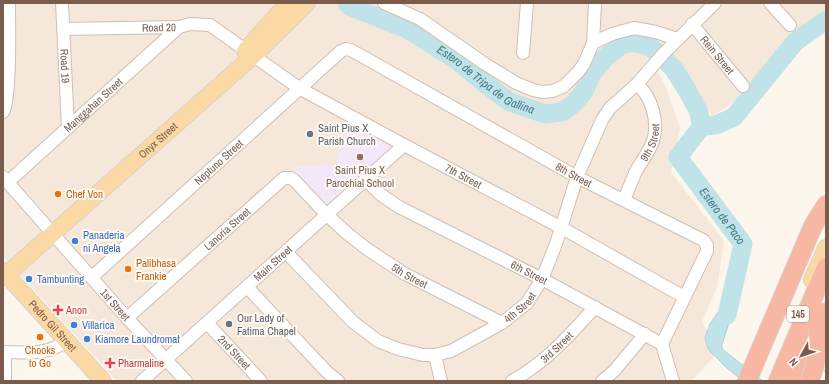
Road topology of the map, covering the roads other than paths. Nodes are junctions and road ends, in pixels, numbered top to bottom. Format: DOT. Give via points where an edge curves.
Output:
graph roads {
  1 [pos="9,3"];
  2 [pos="62,3"];
  3 [pos="288,3"];
  4 [pos="384,3"];
  5 [pos="527,3"];
  6 [pos="595,3"];
  7 [pos="770,3"];
  8 [pos="303,4"];
  9 [pos="710,4"];
  10 [pos="692,24"];
  11 [pos="790,26"];
  12 [pos="179,27"];
  13 [pos="64,29"];
  14 [pos="677,39"];
  15 [pos="593,43"];
  16 [pos="346,49"];
  17 [pos="250,52"];
  18 [pos="523,53"];
  19 [pos="637,84"];
  20 [pos="743,86"];
  21 [pos="299,88"];
  22 [pos="3,112"];
  23 [pos="68,128"];
  24 [pos="404,145"];
  25 [pos="577,177"];
  26 [pos="365,179"];
  27 [pos="5,180"];
  28 [pos="624,200"];
  29 [pos="826,205"];
  30 [pos="327,215"];
  31 [pos="826,220"];
  32 [pos="562,228"];
  33 [pos="49,230"];
  34 [pos="826,248"];
  35 [pos="286,252"];
  36 [pos="826,267"];
  37 [pos="4,271"];
  38 [pos="92,277"];
  39 [pos="542,279"];
  40 [pos="247,287"];
  41 [pos="684,297"];
  42 [pos="595,307"];
  43 [pos="826,312"];
  44 [pos="127,318"];
  45 [pos="207,323"];
  46 [pos="502,323"];
  47 [pos="822,329"];
  48 [pos="645,334"];
  49 [pos="66,340"];
  50 [pos="662,344"];
  51 [pos="4,352"];
  52 [pos="435,355"];
  53 [pos="166,360"];
  54 [pos="805,378"];
  55 [pos="826,379"];
  56 [pos="5,381"];
  57 [pos="103,381"];
  58 [pos="142,381"];
  59 [pos="186,381"];
  60 [pos="261,381"];
  61 [pos="338,381"];
  62 [pos="441,381"];
  63 [pos="512,381"];
  64 [pos="602,381"];
  65 [pos="673,381"];
  66 [pos="747,381"];
  67 [pos="767,381"];
  1 -- 22 [label="street" via="8,91"];
  2 -- 13 [label="street, Road 19"];
  3 -- 17 [label="main road, Onyx Street"];
  4 -- 15 [label="street" via="420,19 516,83 542,92 564,86 584,64"];
  5 -- 18 [label="street"];
  6 -- 15 [label="street"];
  7 -- 11 [label="street"];
  8 -- 17 [label="main road, Onyx Street"];
  9 -- 10 [label="street, 4th Street"];
  10 -- 14 [label="street, 4th Street"];
  10 -- 20 [label="street, Rein Street"];
  12 -- 13 [label="street, Road 20"];
  12 -- 17 [label="street, Road 20" via="190,24 210,25"];
  12 -- 23 [label="street, Manggahan Street"];
  13 -- 23 [label="street, Road 19"];
  14 -- 15 [label="street" via="634,28"];
  14 -- 19 [label="street, 4th Street"];
  16 -- 21 [label="street, Neptuno Street"];
  16 -- 25 [label="street, 8th Street" via="352,50"];
  17 -- 21 [label="street, 7th Street"];
  17 -- 33 [label="main road, Onyx Street"];
  19 -- 25 [label="street, 4th Street" via="610,108 602,120"];
  19 -- 28 [label="street, 9th Street" via="646,91 654,113 655,129 648,153"];
  21 -- 24 [label="street, 7th Street"];
  21 -- 38 [label="street, Neptuno Street"];
  23 -- 27 [label="street, Manggahan Street"];
  24 -- 26 [label="street, Main Street"];
  24 -- 32 [label="street, 7th Street"];
  25 -- 28 [label="street, 8th Street"];
  25 -- 32 [label="street, 4th Street"];
  26 -- 30 [label="street, Main Street"];
  26 -- 39 [label="street, 6th Street" via="380,194 399,207"];
  27 -- 33 [label="street, 1st Street"];
  28 -- 41 [label="street, 8th Street" via="703,240 707,245 707,251"];
  29 -- 66 [label="highway" via="813,226"];
  30 -- 35 [label="street, Main Street"];
  30 -- 44 [label="street, Lanoria Street" via="295,181 284,178"];
  30 -- 46 [label="street, 5th Street" via="367,249 405,274"];
  31 -- 67 [label="highway" via="795,295"];
  32 -- 39 [label="street, 4th Street"];
  32 -- 41 [label="street, 7th Street"];
  33 -- 37 [label="main road, Onyx Street"];
  33 -- 38 [label="street, 1st Street"];
  34 -- 67 [label="main road, 145"];
  35 -- 40 [label="street, Main Street"];
  35 -- 52 [label="street, 4th Street" via="352,322 378,342 423,355"];
  36 -- 67 [label="highway"];
  37 -- 49 [label="main road, Pedro Gil Street"];
  38 -- 44 [label="street, 1st Street"];
  39 -- 42 [label="street, 6th Street"];
  39 -- 46 [label="street, 4th Street" via="527,303"];
  40 -- 45 [label="street, Main Street"];
  40 -- 61 [label="street"];
  41 -- 50 [label="street, 8th Street"];
  42 -- 48 [label="street, 6th Street"];
  42 -- 63 [label="street, 3rd Street" via="547,357"];
  43 -- 47 [label="highway"];
  44 -- 53 [label="street, 1st Street"];
  45 -- 53 [label="street, Main Street"];
  45 -- 60 [label="street, 2nd Street"];
  46 -- 52 [label="street, 4th Street" via="451,350"];
  47 -- 54 [label="highway, bridge" via="815,364"];
  48 -- 50 [label="street, 6th Street"];
  48 -- 64 [label="street" via="614,371"];
  49 -- 51 [label="street" via="54,349 44,352"];
  49 -- 57 [label="main road, Pedro Gil Street"];
  50 -- 65 [label="street"];
  51 -- 56 [label="street"];
  52 -- 62 [label="street"];
  53 -- 58 [label="street, Main Street"];
  53 -- 59 [label="street, 1st Street"];
  54 -- 55 [label="street"];
}
